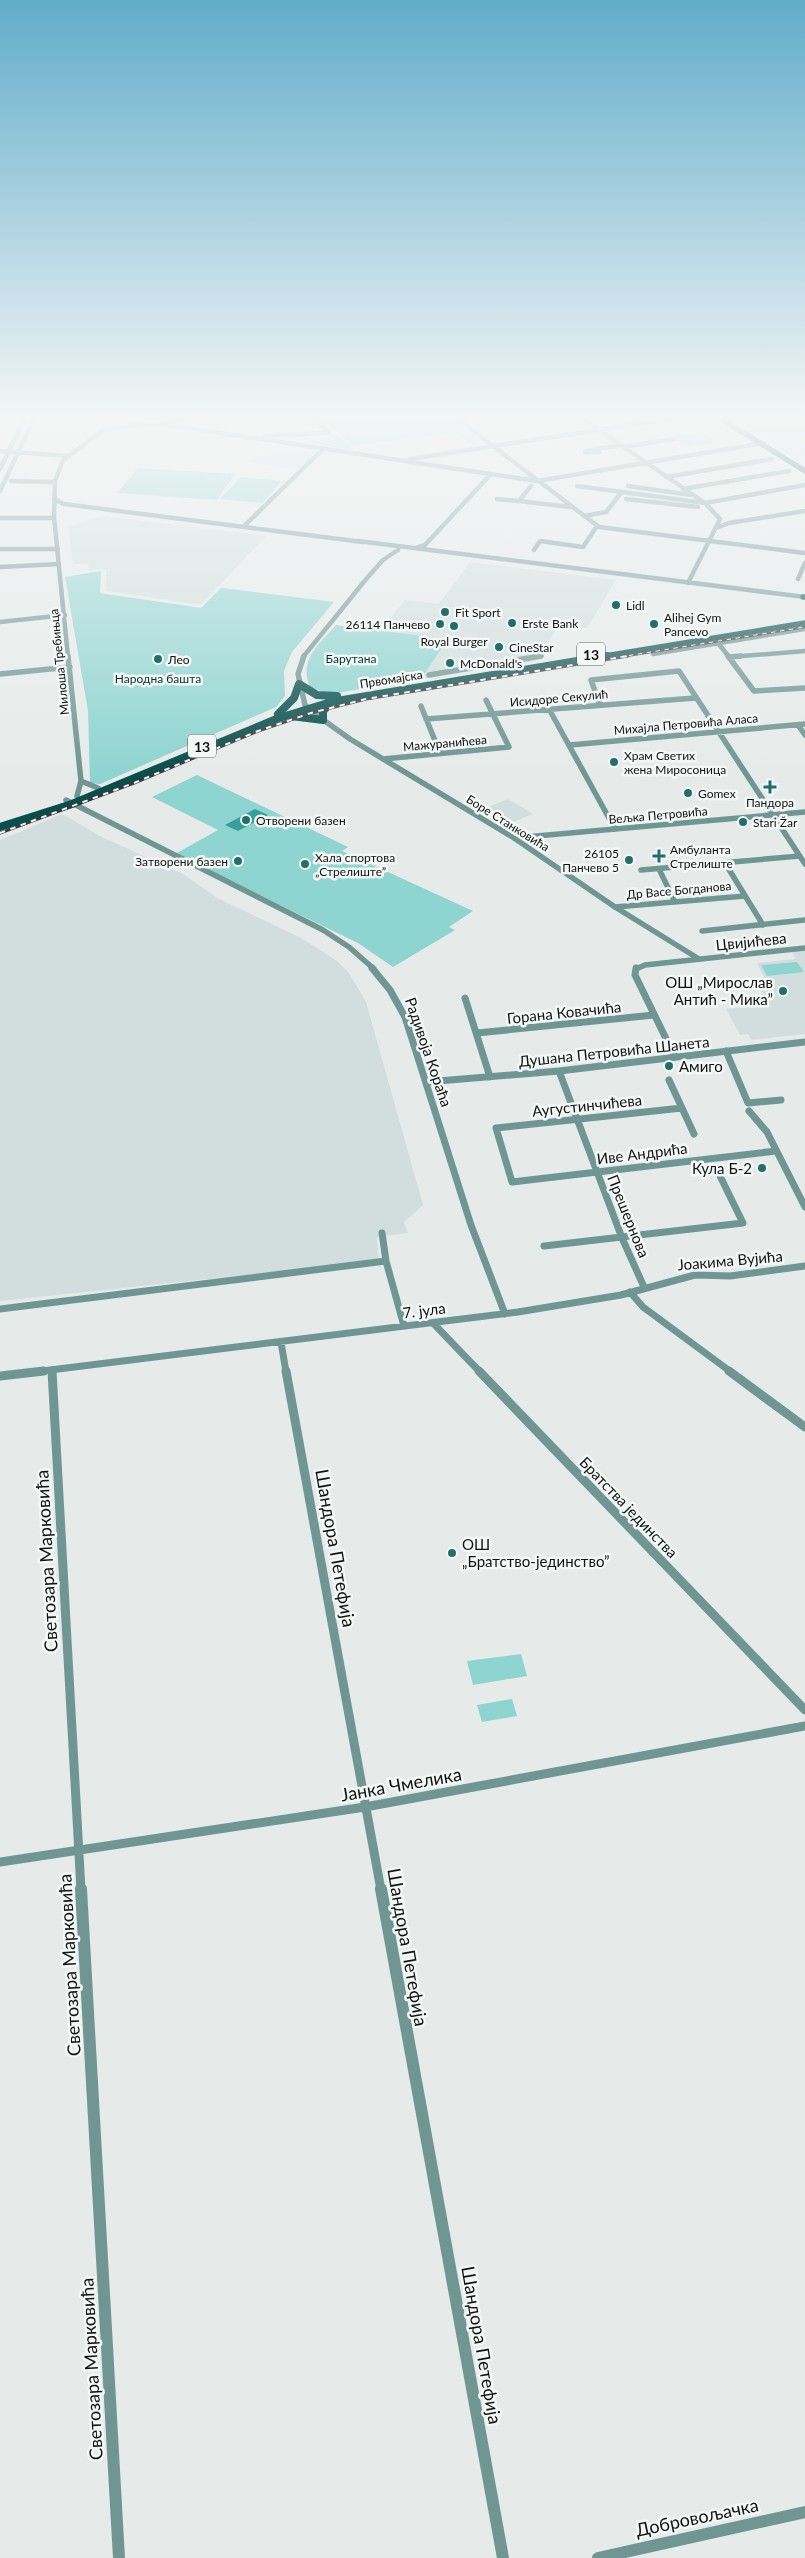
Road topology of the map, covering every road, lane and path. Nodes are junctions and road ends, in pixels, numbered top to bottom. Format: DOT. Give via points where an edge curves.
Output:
graph roads {
  1 [pos="56,533"];
  2 [pos="300,533"];
  3 [pos="437,533"];
  4 [pos="592,533"];
  5 [pos="653,533"];
  6 [pos="714,533"];
  7 [pos="358,541"];
  8 [pos="711,541"];
  9 [pos="400,548"];
  10 [pos="416,548"];
  11 [pos="0,549"];
  12 [pos="58,549"];
  13 [pos="421,550"];
  14 [pos="430,550"];
  15 [pos="534,550"];
  16 [pos="387,552"];
  17 [pos="805,553"];
  18 [pos="805,563"];
  19 [pos="59,564"];
  20 [pos="0,567"];
  21 [pos="798,579"];
  22 [pos="688,582"];
  23 [pos="804,597"];
  24 [pos="65,615"];
  25 [pos="805,621"];
  26 [pos="0,622"];
  27 [pos="805,629"];
  28 [pos="718,643"];
  29 [pos="805,651"];
  30 [pos="654,654"];
  31 [pos="541,656"];
  32 [pos="729,657"];
  33 [pos="70,667"];
  34 [pos="0,674"];
  35 [pos="429,675"];
  36 [pos="299,684"];
  37 [pos="805,688"];
  38 [pos="337,696"];
  39 [pos="694,698"];
  40 [pos="486,700"];
  41 [pos="331,702"];
  42 [pos="600,705"];
  43 [pos="307,706"];
  44 [pos="421,706"];
  45 [pos="549,709"];
  46 [pos="493,714"];
  47 [pos="278,716"];
  48 [pos="426,719"];
  49 [pos="323,720"];
  50 [pos="805,724"];
  51 [pos="798,725"];
  52 [pos="718,732"];
  53 [pos="805,735"];
  54 [pos="570,744"];
  55 [pos="440,753"];
  56 [pos="382,759"];
  57 [pos="81,781"];
  58 [pos="98,788"];
  59 [pos="77,796"];
  60 [pos="69,802"];
  61 [pos="805,812"];
  62 [pos="774,815"];
  63 [pos="2,820"];
  64 [pos="0,826"];
  65 [pos="615,829"];
  66 [pos="514,838"];
  67 [pos="800,856"];
  68 [pos="725,863"];
  69 [pos="805,864"];
  70 [pos="659,869"];
  71 [pos="641,870"];
  72 [pos="745,896"];
  73 [pos="675,902"];
  74 [pos="615,907"];
  75 [pos="805,920"];
  76 [pos="763,925"];
  77 [pos="702,931"];
  78 [pos="805,948"];
  79 [pos="699,959"];
  80 [pos="465,998"];
  81 [pos="654,1015"];
  82 [pos="477,1033"];
  83 [pos="805,1042"];
  84 [pos="726,1051"];
  85 [pos="675,1057"];
  86 [pos="559,1070"];
  87 [pos="490,1077"];
  88 [pos="670,1080"];
  89 [pos="426,1082"];
  90 [pos="781,1100"];
  91 [pos="682,1108"];
  92 [pos="749,1112"];
  93 [pos="578,1120"];
  94 [pos="694,1134"];
  95 [pos="776,1151"];
  96 [pos="597,1172"];
  97 [pos="720,1176"];
  98 [pos="512,1182"];
  99 [pos="805,1207"];
  100 [pos="382,1233"];
  101 [pos="622,1238"];
  102 [pos="544,1246"];
  103 [pos="386,1261"];
  104 [pos="805,1266"];
  105 [pos="644,1287"];
  106 [pos="630,1292"];
  107 [pos="0,1308"];
  108 [pos="505,1314"];
  109 [pos="433,1323"];
  110 [pos="404,1326"];
  111 [pos="281,1342"];
  112 [pos="52,1370"];
  113 [pos="0,1376"];
  114 [pos="805,1427"];
  115 [pos="805,1710"];
  116 [pos="805,1726"];
  117 [pos="365,1807"];
  118 [pos="80,1850"];
  119 [pos="0,1862"];
  120 [pos="805,2512"];
  121 [pos="119,2558"];
  122 [pos="503,2558"];
  123 [pos="598,2558"];
  1 -- 12 [label="street, Милоша Требињца"];
  2 -- 7 [label="street"];
  3 -- 10 [label="street" via="425,546"];
  4 -- 15 [label="street" via="584,547 540,541"];
  5 -- 8 [label="street"];
  6 -- 8 [label="street"];
  7 -- 16 [label="street"];
  7 -- 16 [label="street"];
  8 -- 17 [label="street"];
  8 -- 22 [label="street"];
  9 -- 10 [label="street"];
  9 -- 13 [label="street"];
  9 -- 16 [label="street"];
  9 -- 16 [label="street"];
  10 -- 14 [label="street"];
  11 -- 12 [label="street"];
  12 -- 19 [label="street, Милоша Требињца"];
  13 -- 14 [label="street"];
  13 -- 16 [label="street"];
  14 -- 22 [label="street"];
  16 -- 36 [label="street" via="308,649 299,667"];
  18 -- 21 [label="street"];
  19 -- 20 [label="street"];
  19 -- 24 [label="street, Милоша Требињца"];
  22 -- 23 [label="street"];
  24 -- 26 [label="street"];
  24 -- 33 [label="street, Милоша Требињца"];
  25 -- 38 [label="main road, Првомајска / 13"];
  25 -- 41 [label="main road, Првомајска / 13"];
  27 -- 28 [label="street"];
  28 -- 30 [label="street"];
  28 -- 32 [label="street"];
  29 -- 32 [label="street"];
  31 -- 35 [label="street"];
  32 -- 37 [label="street" via="754,692"];
  33 -- 34 [label="street"];
  33 -- 57 [label="street, Милоша Требињца"];
  36 -- 38 [label="main road" via="317,695"];
  36 -- 43 [label="street"];
  36 -- 47 [label="main road" via="294,698"];
  38 -- 43 [label="main road, Првомајска / 13"];
  39 -- 42 [label="street, Исидоре Секулић"];
  39 -- 42 [label="street" via="679,671 591,680"];
  39 -- 52 [label="street"];
  40 -- 46 [label="street"];
  41 -- 43 [label="main road, Првомајска / 13"];
  41 -- 49 [label="main road" via="323,711"];
  42 -- 45 [label="street, Исидоре Секулић"];
  43 -- 47 [label="main road, Првомајска / 13"];
  43 -- 49 [label="street, Боре Станковића"];
  44 -- 48 [label="street"];
  45 -- 46 [label="street, Исидоре Секулић"];
  45 -- 54 [label="street"];
  46 -- 48 [label="street, Исидоре Секулић"];
  46 -- 55 [label="street, Мажуранићева" via="509,747"];
  47 -- 49 [label="main road"];
  47 -- 58 [label="main road, Првомајска / 13"];
  47 -- 60 [label="main road, Првомајска / 13"];
  48 -- 55 [label="street"];
  49 -- 56 [label="street, Боре Станковића"];
  50 -- 51 [label="street, Михајла Петровића Аласа"];
  51 -- 52 [label="street, Михајла Петровића Аласа"];
  51 -- 53 [label="street"];
  52 -- 54 [label="street, Михајла Петровића Аласа"];
  52 -- 62 [label="street"];
  54 -- 65 [label="street"];
  55 -- 56 [label="street, Мажуранићева"];
  56 -- 66 [label="street, Боре Станковића"];
  57 -- 58 [label="street"];
  57 -- 59 [label="street"];
  58 -- 59 [label="main road, Првомајска / 13"];
  59 -- 60 [label="main road, Првомајска / 13"];
  60 -- 63 [label="main road, Првомајска / 13"];
  60 -- 64 [label="main road, Првомајска / 13"];
  60 -- 89 [label="street, Радивоја Кораћа" via="271,902 347,945 380,974 396,998"];
  61 -- 62 [label="street, Вељка Петровића"];
  62 -- 65 [label="street, Вељка Петровића"];
  62 -- 67 [label="street"];
  65 -- 66 [label="street, Вељка Петровића"];
  66 -- 74 [label="street, Боре Станковића"];
  67 -- 68 [label="street"];
  67 -- 69 [label="street"];
  68 -- 70 [label="street"];
  68 -- 72 [label="street"];
  70 -- 71 [label="street"];
  70 -- 73 [label="street"];
  72 -- 73 [label="street, Др Васе Богданова"];
  72 -- 76 [label="street"];
  73 -- 74 [label="street, Др Васе Богданова"];
  74 -- 79 [label="street, Боре Станковића"];
  75 -- 76 [label="street"];
  76 -- 77 [label="street"];
  78 -- 79 [label="street, Цвијићева"];
  79 -- 81 [label="street, Цвијићева" via="636,968 635,975"];
  80 -- 82 [label="street"];
  81 -- 82 [label="street, Горана Ковачића"];
  81 -- 85 [label="street"];
  82 -- 87 [label="street"];
  83 -- 84 [label="street, Душана Петровића Шанета"];
  84 -- 85 [label="street, Душана Петровића Шанета"];
  84 -- 90 [label="street" via="748,1102"];
  85 -- 86 [label="street, Душана Петровића Шанета"];
  86 -- 87 [label="street, Душана Петровића Шанета"];
  86 -- 93 [label="street, Прешернова"];
  87 -- 89 [label="street, Душана Петровића Шанета"];
  88 -- 91 [label="street"];
  89 -- 108 [label="street, Радивоја Кораћа" via="481,1254"];
  91 -- 93 [label="street, Аугустинчићева"];
  91 -- 94 [label="street"];
  92 -- 95 [label="street" via="767,1132"];
  93 -- 96 [label="street, Прешернова"];
  93 -- 98 [label="street, Аугустинчићева" via="496,1128"];
  95 -- 96 [label="street, Иве Андрића"];
  95 -- 99 [label="street"];
  96 -- 98 [label="street, Иве Андрића"];
  96 -- 101 [label="street, Прешернова"];
  97 -- 101 [label="street" via="743,1223"];
  100 -- 103 [label="street"];
  101 -- 102 [label="street"];
  101 -- 105 [label="street, Прешернова"];
  103 -- 107 [label="street"];
  103 -- 110 [label="street"];
  104 -- 105 [label="street, Јоакима Вујића" via="730,1276 695,1275"];
  105 -- 106 [label="street, Јоакима Вујића"];
  106 -- 108 [label="street, 7. јула"];
  106 -- 114 [label="street" via="643,1307"];
  108 -- 109 [label="street, 7. јула"];
  109 -- 110 [label="street, 7. јула"];
  109 -- 115 [label="street, Братства јединства"];
  110 -- 111 [label="street, 7. јула"];
  111 -- 112 [label="street, 7. јула"];
  111 -- 117 [label="street, Шандора Петефија"];
  112 -- 113 [label="street, 7. јула"];
  112 -- 118 [label="street, Светозара Марковића"];
  116 -- 117 [label="street, Јанка Чмелика"];
  117 -- 118 [label="street, Јанка Чмелика"];
  117 -- 122 [label="street, Шандора Петефија"];
  118 -- 119 [label="street, Јанка Чмелика"];
  118 -- 121 [label="street, Светозара Марковића"];
  120 -- 123 [label="street, Добровољачка"];
}
